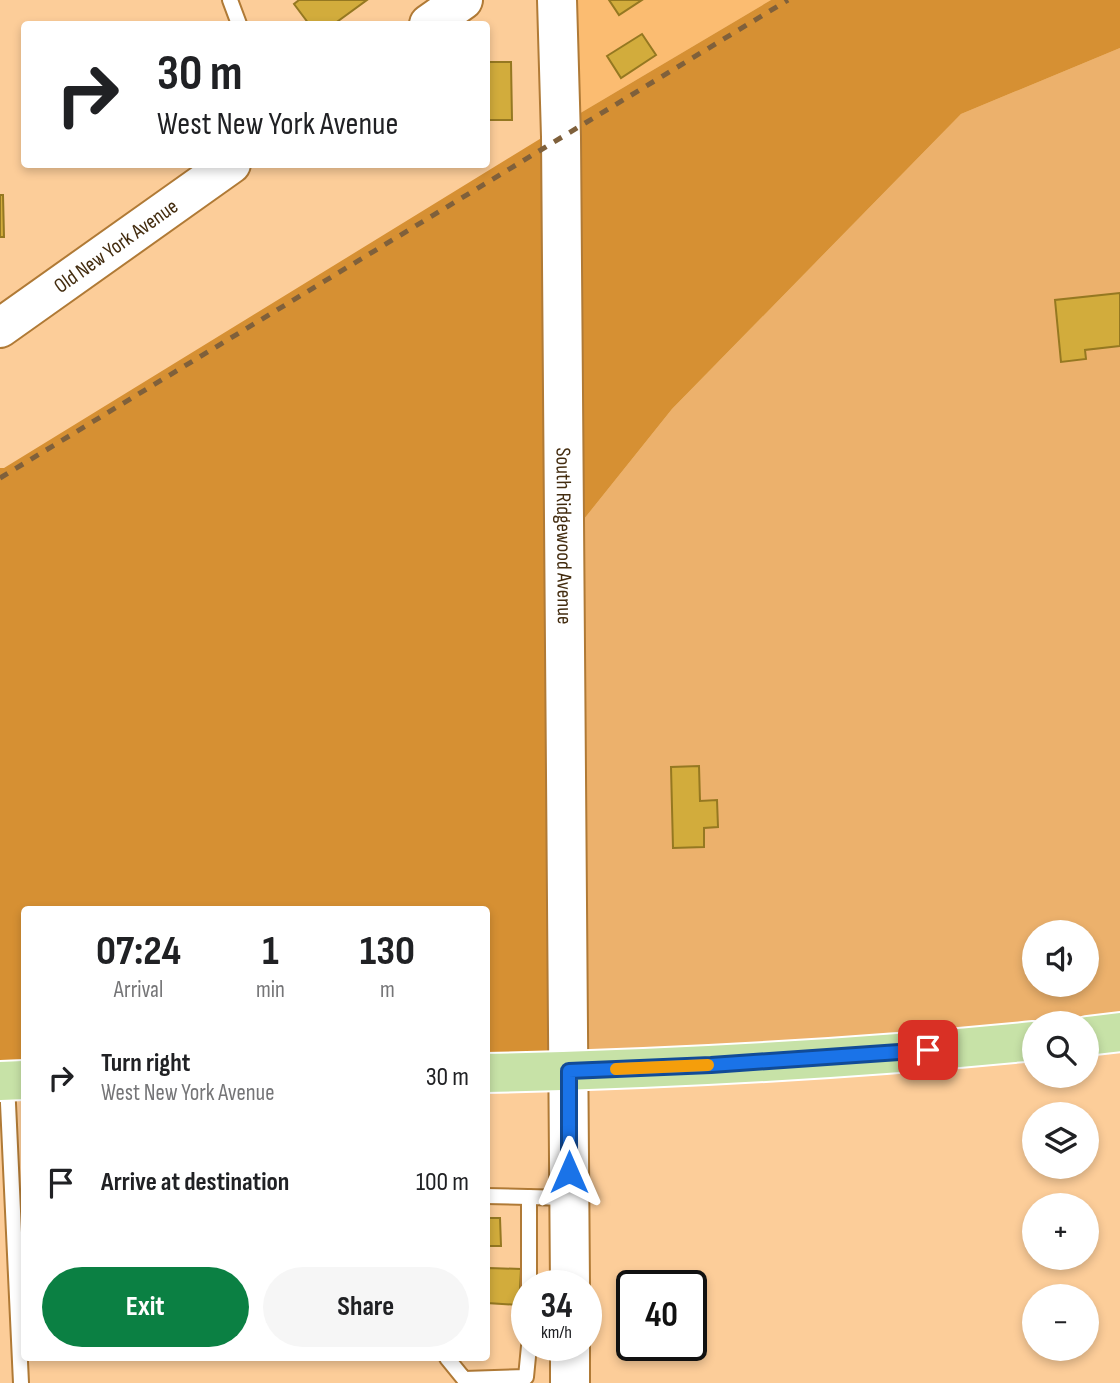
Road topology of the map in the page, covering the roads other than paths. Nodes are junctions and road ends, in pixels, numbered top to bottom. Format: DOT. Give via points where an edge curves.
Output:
graph roads {
  1 [pos="230,0"];
  2 [pos="463,0"];
  3 [pos="557,0"];
  4 [pos="238,21"];
  5 [pos="433,21"];
  6 [pos="225,168"];
  7 [pos="0,328"];
  8 [pos="1120,1032"];
  9 [pos="1099,1035"];
  10 [pos="1022,1042"];
  11 [pos="569,1071"];
  12 [pos="490,1073"];
  13 [pos="11,1080"];
  14 [pos="490,1196"];
  15 [pos="529,1197"];
  16 [pos="569,1198"];
  17 [pos="529,1270"];
  18 [pos="570,1270"];
  19 [pos="449,1361"];
  20 [pos="528,1361"];
  21 [pos="570,1361"];
  22 [pos="21,1383"];
  23 [pos="570,1383"];
  1 -- 4 [label="lane"];
  2 -- 5 [label="street"];
  3 -- 11 [label="street, South Ridgewood Avenue"];
  6 -- 7 [label="street, Old New York Avenue"];
  8 -- 9 [label="main road"];
  10 -- 11 [label="main road"];
  11 -- 12 [label="main road"];
  11 -- 16 [label="street, South Ridgewood Avenue"];
  13 -- 22 [label="lane"];
  14 -- 15 [label="lane"];
  15 -- 16 [label="lane"];
  15 -- 17 [label="lane"];
  16 -- 18 [label="street, South Ridgewood Avenue"];
  19 -- 20 [label="lane" via="464,1379 526,1377"];
  21 -- 23 [label="street"];
}
